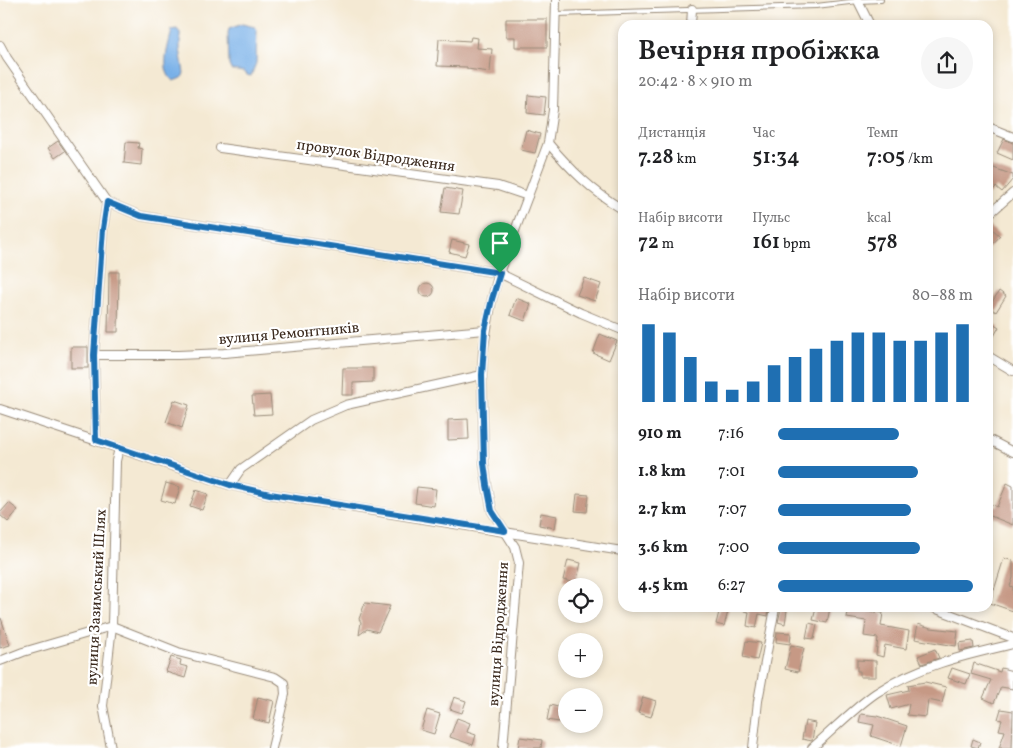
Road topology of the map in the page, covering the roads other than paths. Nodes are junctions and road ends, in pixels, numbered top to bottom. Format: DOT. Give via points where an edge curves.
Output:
graph roads {
  1 [pos="556,0"];
  2 [pos="881,0"];
  3 [pos="858,1"];
  4 [pos="692,9"];
  5 [pos="556,14"];
  6 [pos="691,20"];
  7 [pos="868,20"];
  8 [pos="0,45"];
  9 [pos="993,129"];
  10 [pos="1013,137"];
  11 [pos="548,143"];
  12 [pos="220,148"];
  13 [pos="1013,193"];
  14 [pos="528,196"];
  15 [pos="107,202"];
  16 [pos="618,206"];
  17 [pos="993,211"];
  18 [pos="500,273"];
  19 [pos="618,328"];
  20 [pos="485,330"];
  21 [pos="94,355"];
  22 [pos="993,359"];
  23 [pos="1013,371"];
  24 [pos="482,375"];
  25 [pos="0,409"];
  26 [pos="96,440"];
  27 [pos="993,442"];
  28 [pos="119,448"];
  29 [pos="1013,452"];
  30 [pos="230,485"];
  31 [pos="505,531"];
  32 [pos="618,550"];
  33 [pos="774,612"];
  34 [pos="945,612"];
  35 [pos="112,626"];
  36 [pos="1013,638"];
  37 [pos="1013,644"];
  38 [pos="0,661"];
  39 [pos="111,748"];
  40 [pos="272,748"];
  41 [pos="503,748"];
  42 [pos="753,748"];
  43 [pos="812,748"];
  1 -- 5 [label="street, вулиця Відродження"];
  2 -- 3 [label="lane"];
  3 -- 4 [label="lane" via="816,6"];
  3 -- 7 [label="street"];
  4 -- 5 [label="lane"];
  4 -- 6 [label="street"];
  5 -- 11 [label="street, вулиця Відродження" via="553,110"];
  8 -- 15 [label="street"];
  9 -- 10 [label="street"];
  11 -- 14 [label="street, вулиця Відродження"];
  11 -- 16 [label="street" via="570,169"];
  12 -- 14 [label="street, провулок Відродження" via="498,186"];
  13 -- 17 [label="street"];
  14 -- 18 [label="street, вулиця Відродження"];
  15 -- 18 [label="street" via="141,216"];
  15 -- 21 [label="street"];
  18 -- 19 [label="street"];
  18 -- 20 [label="street, вулиця Відродження"];
  20 -- 21 [label="street, вулиця Ремонтників" via="224,353"];
  20 -- 24 [label="street, вулиця Відродження"];
  21 -- 26 [label="street"];
  22 -- 23 [label="street"];
  24 -- 30 [label="street" via="346,405 311,420 241,469"];
  24 -- 31 [label="street, вулиця Відродження" via="487,485 492,511"];
  25 -- 26 [label="street"];
  26 -- 28 [label="street"];
  27 -- 29 [label="street"];
  28 -- 30 [label="street"];
  28 -- 35 [label="street, вулиця Зазимський Шлях"];
  30 -- 31 [label="street"];
  31 -- 32 [label="street"];
  31 -- 41 [label="street, вулиця Відродження" via="515,547 519,563"];
  33 -- 42 [label="street"];
  34 -- 36 [label="street"];
  35 -- 38 [label="street" via="30,649"];
  35 -- 39 [label="street, вулиця Зазимський Шлях" via="103,706"];
  35 -- 40 [label="street" via="178,652 275,677 284,683 285,694"];
  37 -- 43 [label="street" via="955,658 900,680 876,694"];
}
